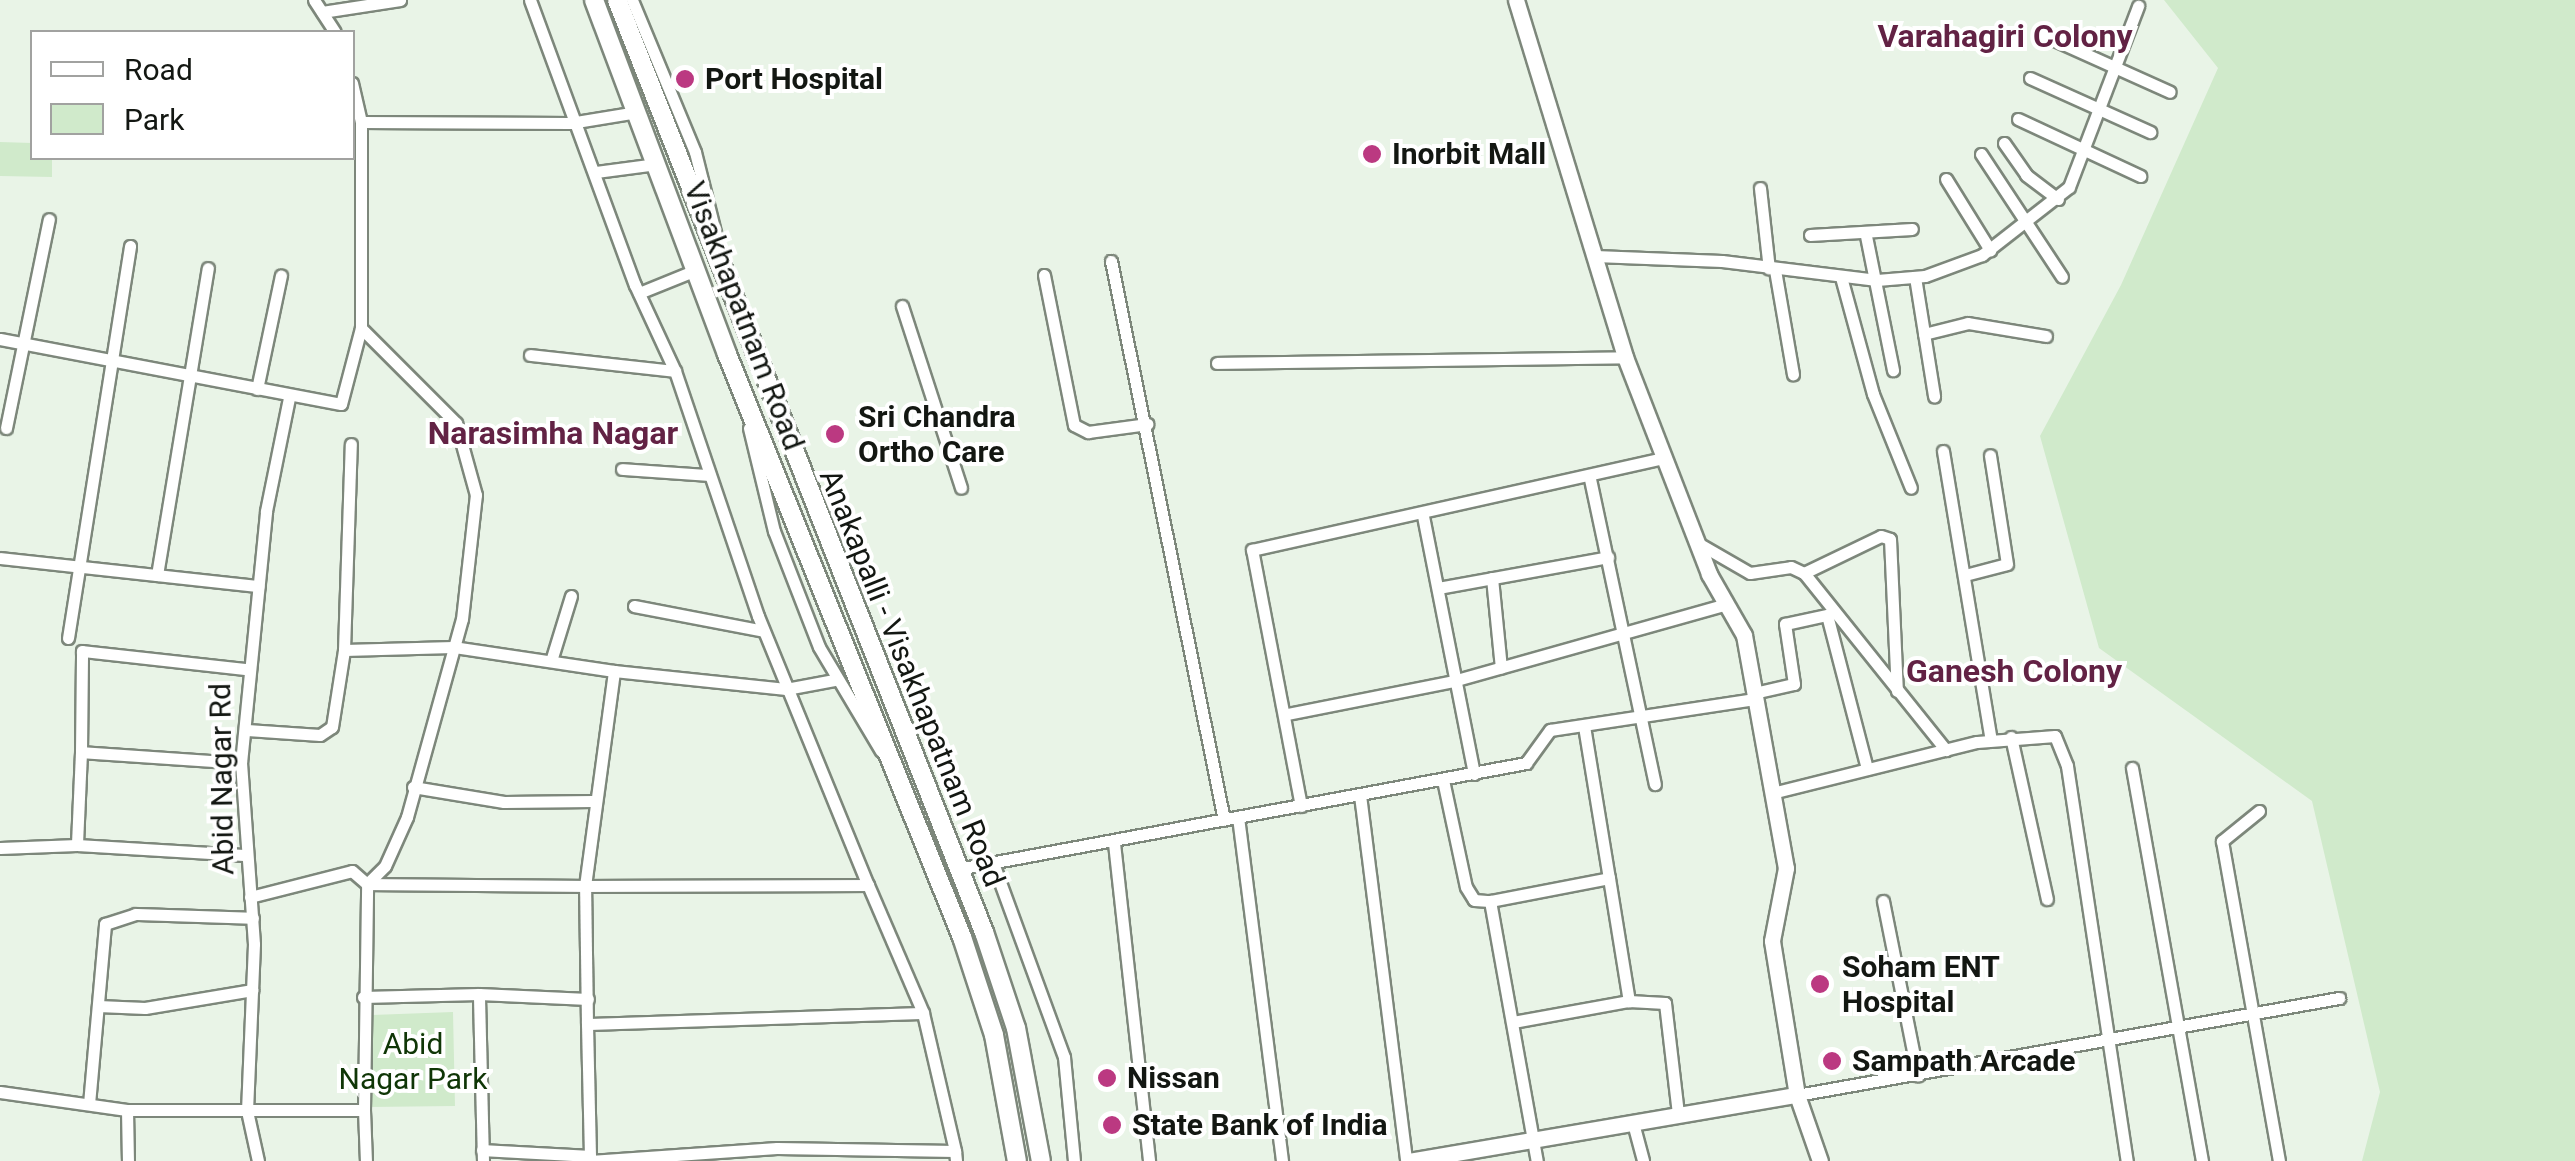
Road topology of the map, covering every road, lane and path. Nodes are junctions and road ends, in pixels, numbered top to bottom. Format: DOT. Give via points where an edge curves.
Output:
graph roads {
  1 [pos="314,0"];
  2 [pos="400,0"];
  3 [pos="530,0"];
  4 [pos="594,0"];
  5 [pos="617,0"];
  6 [pos="632,0"];
  7 [pos="1516,0"];
  8 [pos="379,2"];
  9 [pos="349,4"];
  10 [pos="2138,6"];
  11 [pos="322,12"];
  12 [pos="334,30"];
  13 [pos="2041,34"];
  14 [pos="2115,68"];
  15 [pos="2030,78"];
  16 [pos="2170,92"];
  17 [pos="355,96"];
  18 [pos="2100,109"];
  19 [pos="637,112"];
  20 [pos="2018,119"];
  21 [pos="361,122"];
  22 [pos="576,122"];
  23 [pos="2150,132"];
  24 [pos="2004,142"];
  25 [pos="2084,152"];
  26 [pos="1980,154"];
  27 [pos="656,164"];
  28 [pos="596,172"];
  29 [pos="2140,176"];
  30 [pos="1946,179"];
  31 [pos="1760,188"];
  32 [pos="2058,199"];
  33 [pos="49,219"];
  34 [pos="2026,224"];
  35 [pos="1912,229"];
  36 [pos="1810,236"];
  37 [pos="1866,236"];
  38 [pos="130,246"];
  39 [pos="1990,250"];
  40 [pos="1595,256"];
  41 [pos="1111,261"];
  42 [pos="208,268"];
  43 [pos="696,270"];
  44 [pos="1772,270"];
  45 [pos="281,275"];
  46 [pos="1044,275"];
  47 [pos="1841,276"];
  48 [pos="1915,277"];
  49 [pos="2062,277"];
  50 [pos="724,278"];
  51 [pos="1871,280"];
  52 [pos="638,293"];
  53 [pos="902,306"];
  54 [pos="360,328"];
  55 [pos="1924,334"];
  56 [pos="2046,336"];
  57 [pos="0,339"];
  58 [pos="24,344"];
  59 [pos="530,355"];
  60 [pos="1624,357"];
  61 [pos="110,358"];
  62 [pos="1217,362"];
  63 [pos="675,370"];
  64 [pos="1893,370"];
  65 [pos="1793,374"];
  66 [pos="189,376"];
  67 [pos="257,388"];
  68 [pos="741,390"];
  69 [pos="1934,396"];
  70 [pos="289,398"];
  71 [pos="1147,424"];
  72 [pos="6,428"];
  73 [pos="351,444"];
  74 [pos="1943,452"];
  75 [pos="1990,455"];
  76 [pos="1662,458"];
  77 [pos="622,469"];
  78 [pos="708,475"];
  79 [pos="1590,479"];
  80 [pos="961,488"];
  81 [pos="1911,488"];
  82 [pos="1422,516"];
  83 [pos="1696,542"];
  84 [pos="1608,557"];
  85 [pos="0,558"];
  86 [pos="77,565"];
  87 [pos="1804,573"];
  88 [pos="157,574"];
  89 [pos="1966,575"];
  90 [pos="1492,578"];
  91 [pos="258,586"];
  92 [pos="1438,588"];
  93 [pos="570,596"];
  94 [pos="1727,604"];
  95 [pos="634,606"];
  96 [pos="1620,629"];
  97 [pos="764,631"];
  98 [pos="68,638"];
  99 [pos="453,648"];
  100 [pos="344,650"];
  101 [pos="551,662"];
  102 [pos="1501,668"];
  103 [pos="246,669"];
  104 [pos="614,671"];
  105 [pos="834,680"];
  106 [pos="1453,681"];
  107 [pos="786,689"];
  108 [pos="1897,691"];
  109 [pos="1755,696"];
  110 [pos="1287,714"];
  111 [pos="1637,714"];
  112 [pos="1584,726"];
  113 [pos="248,730"];
  114 [pos="2010,736"];
  115 [pos="1990,740"];
  116 [pos="1946,750"];
  117 [pos="81,752"];
  118 [pos="241,764"];
  119 [pos="2132,768"];
  120 [pos="893,769"];
  121 [pos="1867,770"];
  122 [pos="1474,774"];
  123 [pos="1443,780"];
  124 [pos="1655,784"];
  125 [pos="413,787"];
  126 [pos="1776,792"];
  127 [pos="1360,795"];
  128 [pos="593,801"];
  129 [pos="1301,806"];
  130 [pos="2259,812"];
  131 [pos="1238,816"];
  132 [pos="1224,820"];
  133 [pos="1114,843"];
  134 [pos="77,845"];
  135 [pos="0,848"];
  136 [pos="244,855"];
  137 [pos="994,863"];
  138 [pos="958,869"];
  139 [pos="1609,878"];
  140 [pos="367,884"];
  141 [pos="868,885"];
  142 [pos="586,886"];
  143 [pos="250,897"];
  144 [pos="2047,899"];
  145 [pos="1490,901"];
  146 [pos="1882,901"];
  147 [pos="253,918"];
  148 [pos="254,990"];
  149 [pos="479,994"];
  150 [pos="363,997"];
  151 [pos="2339,998"];
  152 [pos="588,1000"];
  153 [pos="1629,1001"];
  154 [pos="98,1006"];
  155 [pos="923,1013"];
  156 [pos="2250,1015"];
  157 [pos="1513,1022"];
  158 [pos="587,1024"];
  159 [pos="2181,1029"];
  160 [pos="2110,1044"];
  161 [pos="1918,1076"];
  162 [pos="0,1092"];
  163 [pos="1797,1095"];
  164 [pos="89,1104"];
  165 [pos="127,1110"];
  166 [pos="247,1110"];
  167 [pos="364,1110"];
  168 [pos="1678,1114"];
  169 [pos="1633,1123"];
  170 [pos="1534,1142"];
  171 [pos="483,1156"];
  172 [pos="955,1156"];
  173 [pos="590,1158"];
  174 [pos="128,1161"];
  175 [pos="258,1161"];
  176 [pos="366,1161"];
  177 [pos="1017,1161"];
  178 [pos="1041,1161"];
  179 [pos="1074,1161"];
  180 [pos="1149,1161"];
  181 [pos="1282,1161"];
  182 [pos="1407,1161"];
  183 [pos="1538,1161"];
  184 [pos="1642,1161"];
  185 [pos="1820,1161"];
  186 [pos="2126,1161"];
  187 [pos="2202,1161"];
  188 [pos="2279,1161"];
  1 -- 11 [label="street"];
  2 -- 8 [label="street"];
  3 -- 22 [label="street"];
  4 -- 19 [label="main road, Visakhapatnam Road"];
  5 -- 50 [label="main road, Anakapalli - Visakhapatnam Road"];
  6 -- 50 [label="street" via="694,152"];
  7 -- 40 [label="main road"];
  8 -- 9 [label="street"];
  9 -- 11 [label="street"];
  10 -- 14 [label="street"];
  11 -- 12 [label="street"];
  13 -- 14 [label="street"];
  14 -- 16 [label="street"];
  14 -- 18 [label="street"];
  15 -- 18 [label="street"];
  17 -- 21 [label="street"];
  18 -- 23 [label="street"];
  18 -- 25 [label="street"];
  19 -- 22 [label="street"];
  19 -- 27 [label="main road, Visakhapatnam Road"];
  20 -- 25 [label="street"];
  21 -- 22 [label="street"];
  21 -- 54 [label="street"];
  22 -- 28 [label="street"];
  24 -- 32 [label="street" via="2026,175"];
  25 -- 29 [label="street"];
  25 -- 32 [label="street"];
  26 -- 34 [label="street"];
  27 -- 28 [label="street"];
  27 -- 43 [label="main road, Visakhapatnam Road"];
  28 -- 52 [label="street"];
  30 -- 39 [label="street"];
  31 -- 44 [label="street"];
  32 -- 34 [label="street"];
  33 -- 58 [label="street"];
  34 -- 39 [label="street"];
  34 -- 49 [label="street"];
  35 -- 37 [label="street"];
  36 -- 37 [label="street"];
  37 -- 51 [label="street"];
  38 -- 61 [label="street"];
  39 -- 48 [label="street"];
  40 -- 44 [label="street"];
  40 -- 60 [label="main road"];
  41 -- 71 [label="street"];
  42 -- 66 [label="street"];
  43 -- 52 [label="street"];
  43 -- 68 [label="main road, Visakhapatnam Road"];
  44 -- 47 [label="street"];
  44 -- 65 [label="street"];
  45 -- 67 [label="street"];
  46 -- 71 [label="street" via="1074,425 1088,432"];
  47 -- 51 [label="street"];
  47 -- 81 [label="street" via="1866,373"];
  48 -- 51 [label="street"];
  48 -- 55 [label="street"];
  50 -- 138 [label="main road, Anakapalli - Visakhapatnam Road"];
  51 -- 64 [label="street"];
  52 -- 63 [label="street"];
  53 -- 80 [label="street"];
  54 -- 70 [label="street" via="341,404"];
  54 -- 99 [label="street" via="446,409 470,471 476,513"];
  55 -- 56 [label="street" via="1968,323"];
  55 -- 69 [label="street"];
  57 -- 58 [label="street"];
  58 -- 61 [label="street"];
  58 -- 72 [label="street"];
  59 -- 63 [label="street"];
  60 -- 62 [label="street"];
  60 -- 76 [label="main road"];
  61 -- 66 [label="street"];
  61 -- 86 [label="street"];
  63 -- 78 [label="street"];
  66 -- 67 [label="street"];
  66 -- 88 [label="street"];
  67 -- 70 [label="street"];
  68 -- 105 [label="street" via="774,531"];
  68 -- 120 [label="main road, Visakhapatnam Road"];
  70 -- 91 [label="street, Abid Nagar Rd"];
  71 -- 132 [label="street"];
  73 -- 100 [label="street"];
  74 -- 89 [label="street"];
  75 -- 89 [label="street" via="2007,564"];
  76 -- 79 [label="street"];
  76 -- 83 [label="main road"];
  77 -- 78 [label="street"];
  78 -- 97 [label="street"];
  79 -- 82 [label="street"];
  79 -- 84 [label="street"];
  82 -- 92 [label="street"];
  82 -- 110 [label="street" via="1252,550"];
  83 -- 87 [label="street" via="1750,573"];
  83 -- 94 [label="main road"];
  84 -- 90 [label="street"];
  84 -- 96 [label="street"];
  85 -- 86 [label="street"];
  86 -- 88 [label="street"];
  86 -- 98 [label="street"];
  87 -- 108 [label="street"];
  87 -- 108 [label="street" via="1881,536 1890,539"];
  88 -- 91 [label="street"];
  89 -- 115 [label="street"];
  90 -- 92 [label="street"];
  90 -- 102 [label="street"];
  91 -- 103 [label="street, Abid Nagar Rd"];
  92 -- 106 [label="street"];
  93 -- 101 [label="street"];
  94 -- 96 [label="street"];
  94 -- 109 [label="main road" via="1744,635"];
  95 -- 97 [label="street"];
  96 -- 102 [label="street"];
  96 -- 111 [label="street"];
  97 -- 107 [label="street"];
  99 -- 100 [label="street"];
  99 -- 101 [label="street"];
  99 -- 125 [label="street"];
  100 -- 113 [label="street" via="327,733"];
  101 -- 104 [label="street"];
  102 -- 106 [label="street"];
  103 -- 113 [label="street, Abid Nagar Rd"];
  103 -- 117 [label="street" via="82,651"];
  104 -- 107 [label="street"];
  104 -- 128 [label="street"];
  105 -- 107 [label="street"];
  105 -- 120 [label="street"];
  106 -- 110 [label="street"];
  106 -- 122 [label="street"];
  107 -- 141 [label="street"];
  108 -- 116 [label="street"];
  109 -- 111 [label="street"];
  109 -- 121 [label="street" via="1794,684 1785,624 1827,616"];
  109 -- 126 [label="main road"];
  110 -- 129 [label="street"];
  111 -- 112 [label="street"];
  111 -- 124 [label="street"];
  112 -- 122 [label="street" via="1541,734 1526,763"];
  112 -- 139 [label="street"];
  113 -- 118 [label="street, Abid Nagar Rd"];
  114 -- 115 [label="street"];
  114 -- 144 [label="street"];
  114 -- 160 [label="street" via="2040,732 2062,746"];
  115 -- 116 [label="street"];
  116 -- 121 [label="street"];
  117 -- 118 [label="street"];
  117 -- 134 [label="street"];
  118 -- 136 [label="street, Abid Nagar Rd"];
  119 -- 159 [label="street"];
  120 -- 177 [label="main road, Visakhapatnam Road" via="994,1035"];
  121 -- 126 [label="street"];
  122 -- 123 [label="street"];
  123 -- 127 [label="street"];
  123 -- 145 [label="street" via="1466,888 1474,900"];
  125 -- 128 [label="street" via="504,802"];
  125 -- 140 [label="street" via="399,840"];
  126 -- 163 [label="main road" via="1787,888 1772,941"];
  127 -- 129 [label="street"];
  127 -- 182 [label="street"];
  128 -- 142 [label="street"];
  129 -- 131 [label="street"];
  130 -- 156 [label="street" via="2222,841"];
  131 -- 132 [label="street"];
  131 -- 181 [label="street"];
  132 -- 133 [label="street"];
  133 -- 137 [label="street"];
  133 -- 180 [label="street"];
  134 -- 135 [label="street"];
  134 -- 136 [label="street"];
  136 -- 143 [label="street, Abid Nagar Rd"];
  137 -- 138 [label="street"];
  137 -- 179 [label="street" via="1064,1057"];
  138 -- 178 [label="main road, Anakapalli - Visakhapatnam Road" via="1016,1028"];
  139 -- 145 [label="street"];
  139 -- 153 [label="street"];
  140 -- 142 [label="street"];
  140 -- 143 [label="street" via="364,874 352,871"];
  140 -- 150 [label="street"];
  141 -- 142 [label="street"];
  141 -- 155 [label="street"];
  142 -- 152 [label="street"];
  143 -- 147 [label="street, Abid Nagar Rd"];
  145 -- 157 [label="street"];
  146 -- 161 [label="street"];
  147 -- 148 [label="street, Abid Nagar Rd"];
  147 -- 154 [label="street" via="111,918 100,940"];
  148 -- 154 [label="street" via="145,1008"];
  148 -- 166 [label="street, Abid Nagar Rd"];
  149 -- 150 [label="street"];
  149 -- 152 [label="street"];
  149 -- 171 [label="street"];
  150 -- 167 [label="street"];
  151 -- 156 [label="street"];
  152 -- 158 [label="street"];
  153 -- 157 [label="street"];
  153 -- 168 [label="street" via="1660,1000 1669,1008"];
  154 -- 164 [label="street"];
  155 -- 158 [label="street"];
  155 -- 172 [label="street"];
  156 -- 159 [label="street"];
  156 -- 188 [label="street"];
  157 -- 170 [label="street"];
  158 -- 173 [label="street"];
  159 -- 160 [label="street"];
  159 -- 187 [label="street"];
  160 -- 161 [label="street"];
  160 -- 186 [label="street"];
  161 -- 163 [label="street"];
  162 -- 164 [label="street"];
  163 -- 168 [label="main road"];
  163 -- 185 [label="main road"];
  164 -- 165 [label="street"];
  165 -- 166 [label="street"];
  165 -- 174 [label="street"];
  166 -- 167 [label="street"];
  166 -- 175 [label="street, Abid Nagar Rd"];
  167 -- 176 [label="street"];
  168 -- 169 [label="main road"];
  169 -- 170 [label="main road"];
  169 -- 184 [label="street"];
  170 -- 182 [label="main road"];
  170 -- 183 [label="street"];
  171 -- 173 [label="street"];
  172 -- 173 [label="street" via="777,1148"];
}
